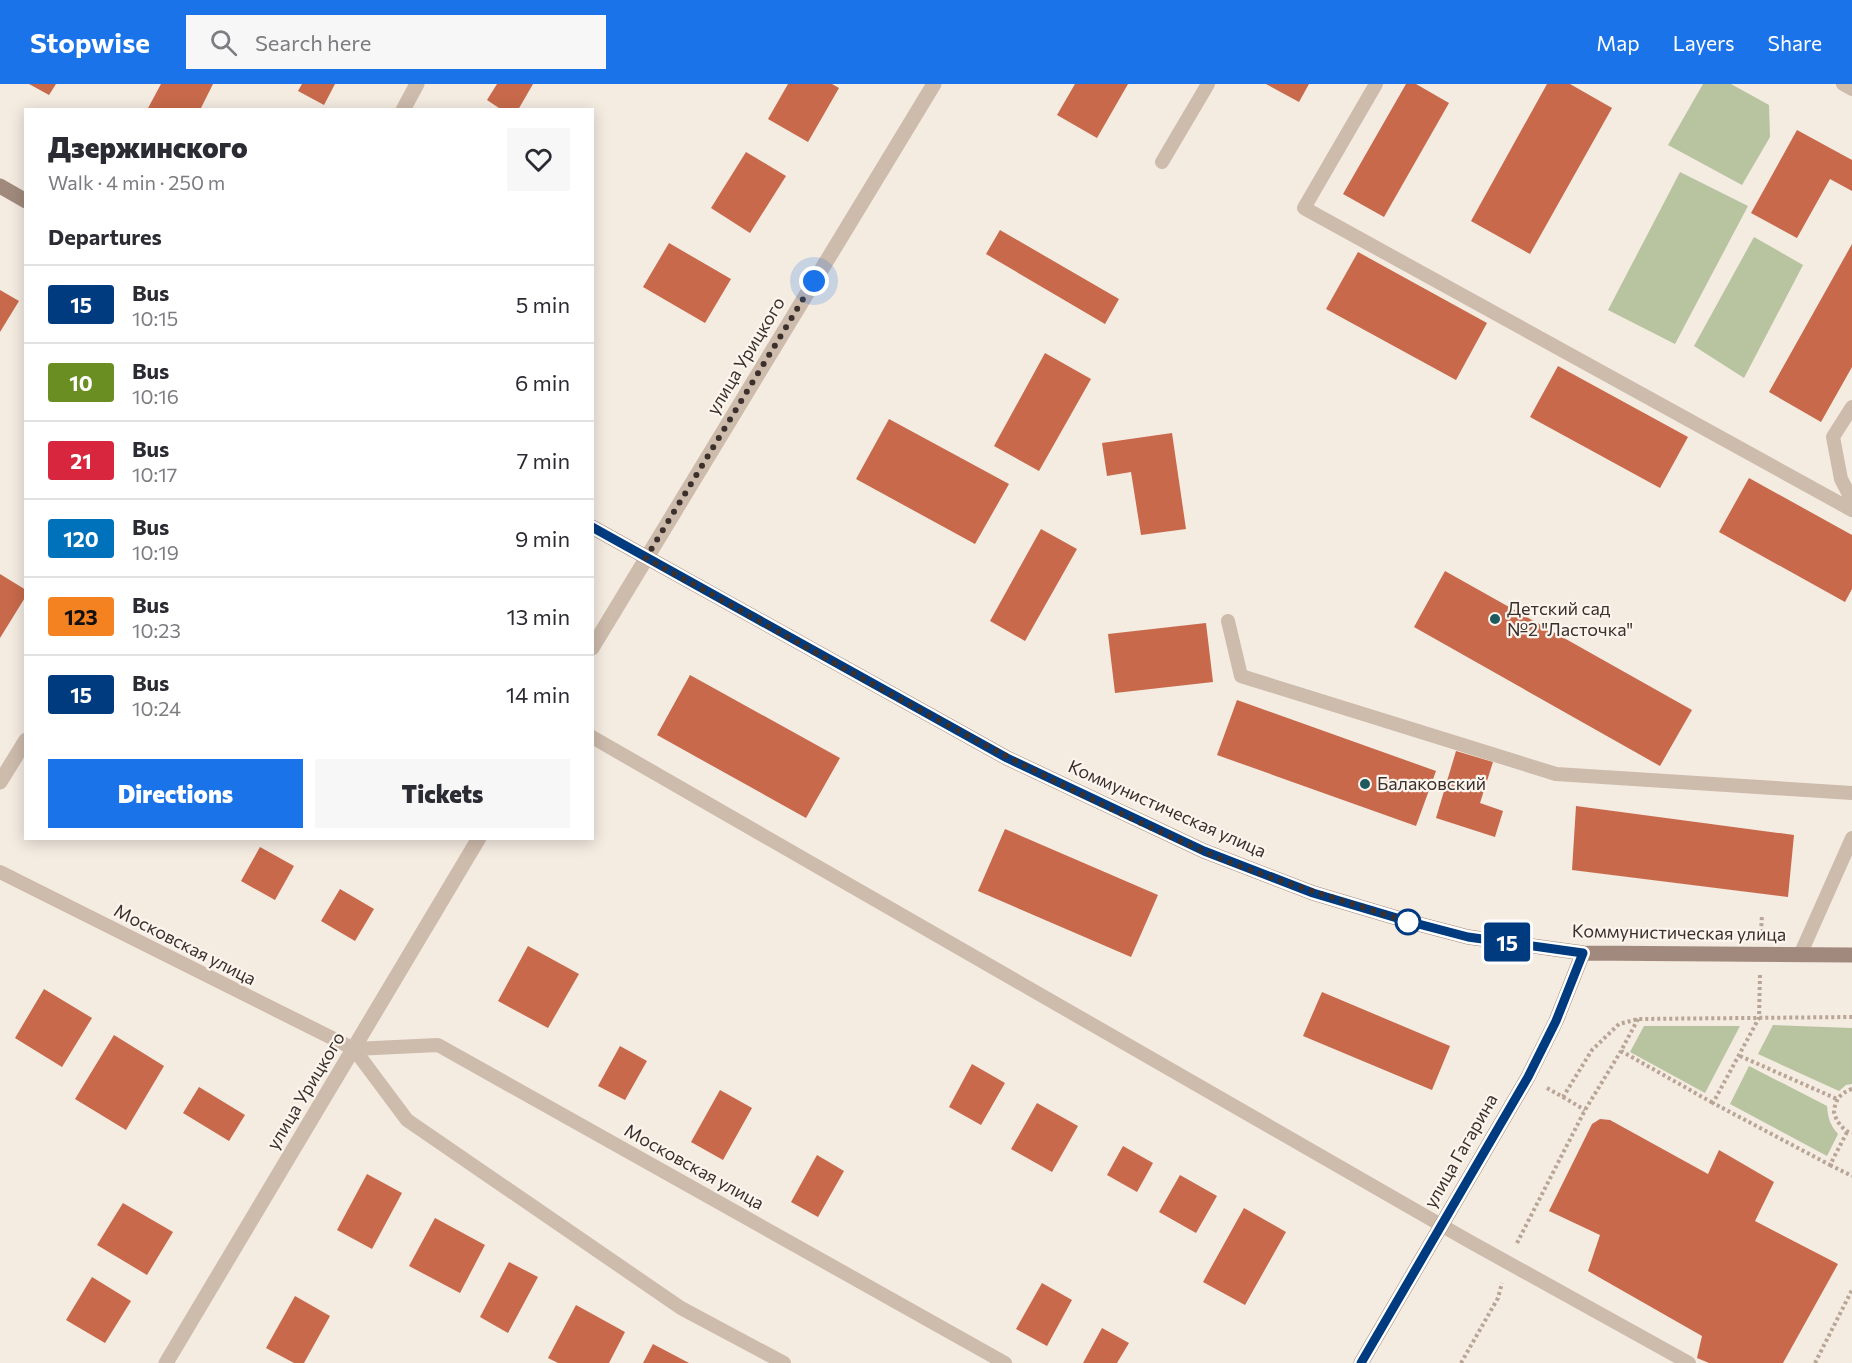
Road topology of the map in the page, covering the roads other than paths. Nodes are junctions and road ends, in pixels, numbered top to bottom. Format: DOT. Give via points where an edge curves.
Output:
graph roads {
  1 [pos="417,84"];
  2 [pos="934,84"];
  3 [pos="1208,84"];
  4 [pos="1376,84"];
  5 [pos="1843,84"];
  6 [pos="1852,89"];
  7 [pos="404,108"];
  8 [pos="1162,162"];
  9 [pos="0,186"];
  10 [pos="24,200"];
  11 [pos="1852,407"];
  12 [pos="1852,500"];
  13 [pos="1852,510"];
  14 [pos="594,528"];
  15 [pos="646,558"];
  16 [pos="1228,621"];
  17 [pos="594,645"];
  18 [pos="594,738"];
  19 [pos="24,743"];
  20 [pos="0,782"];
  21 [pos="1852,793"];
  22 [pos="1852,837"];
  23 [pos="478,840"];
  24 [pos="0,872"];
  25 [pos="1583,953"];
  26 [pos="1800,955"];
  27 [pos="1852,955"];
  28 [pos="354,1049"];
  29 [pos="1441,1225"];
  30 [pos="166,1363"];
  31 [pos="784,1363"];
  32 [pos="1005,1363"];
  33 [pos="1361,1363"];
  34 [pos="1689,1363"];
  1 -- 7 [label="street"];
  2 -- 15 [label="street, улица Урицкого"];
  3 -- 8 [label="lane"];
  4 -- 13 [label="lane" via="1304,208"];
  5 -- 6 [label="lane"];
  9 -- 10 [label="main road"];
  11 -- 12 [label="lane" via="1833,437 1841,479"];
  14 -- 15 [label="main road, Коммунистическая улица"];
  15 -- 17 [label="street, улица Урицкого"];
  15 -- 25 [label="main road, Коммунистическая улица" via="1007,758 1204,851 1313,893 1407,921 1468,937"];
  16 -- 21 [label="lane" via="1241,676 1556,774"];
  18 -- 29 [label="lane"];
  19 -- 20 [label="street"];
  22 -- 26 [label="lane"];
  23 -- 28 [label="street, улица Урицкого"];
  24 -- 28 [label="lane, Московская улица"];
  25 -- 26 [label="main road, Коммунистическая улица"];
  25 -- 29 [label="main road, улица Гагарина" via="1528,1077"];
  26 -- 27 [label="main road, Коммунистическая улица"];
  28 -- 30 [label="street, улица Урицкого"];
  28 -- 31 [label="lane, Московская улица" via="407,1120 681,1308"];
  28 -- 32 [label="lane, Московская улица" via="438,1045"];
  29 -- 33 [label="main road, улица Гагарина"];
  29 -- 34 [label="lane"];
}
